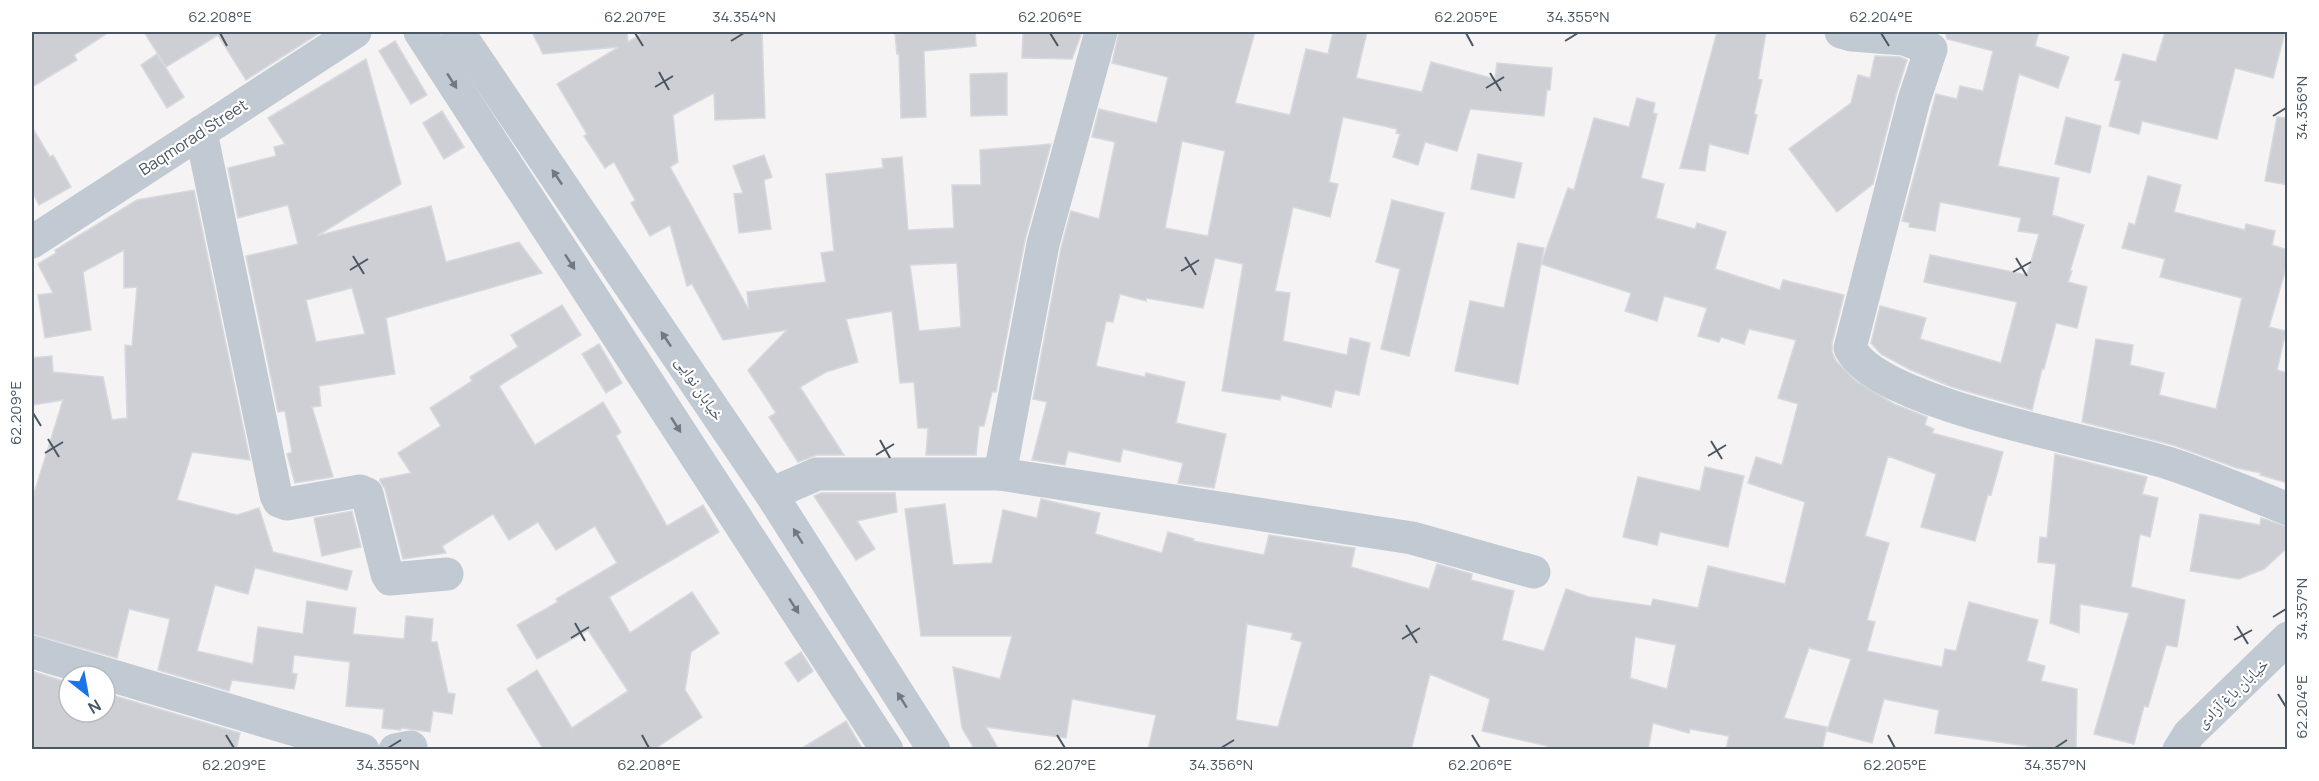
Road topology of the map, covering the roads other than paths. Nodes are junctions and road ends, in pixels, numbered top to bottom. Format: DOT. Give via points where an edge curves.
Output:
graph roads {
  1 [pos="355,32"];
  2 [pos="420,32"];
  3 [pos="458,32"];
  4 [pos="1101,32"];
  5 [pos="1841,32"];
  6 [pos="201,132"];
  7 [pos="32,242"];
  8 [pos="1000,474"];
  9 [pos="771,494"];
  10 [pos="2288,509"];
  11 [pos="1534,572"];
  12 [pos="447,574"];
  13 [pos="2288,638"];
  14 [pos="32,652"];
  15 [pos="927,746"];
  16 [pos="363,750"];
  17 [pos="887,750"];
  18 [pos="2179,750"];
  1 -- 6 [label="street, Baqmorad Street"];
  2 -- 17 [label="street, one-way"];
  9 -- 3 [label="street, خیابان نوایی, one-way"];
  4 -- 8 [label="street" via="1042,244"];
  5 -- 10 [label="street" via="1904,39 1931,49 1914,100 1850,348 1854,356 1882,379 1950,407 2168,463"];
  6 -- 7 [label="street, Baqmorad Street"];
  6 -- 12 [label="street" via="279,501 287,504 360,491 367,494 390,579"];
  8 -- 9 [label="street" via="817,474"];
  8 -- 11 [label="street" via="1412,538"];
  15 -- 9 [label="street, خیابان نوایی, one-way"];
  13 -- 18 [label="street, خیابان باغ آزادی" via="2189,734"];
  14 -- 16 [label="street"];
}
